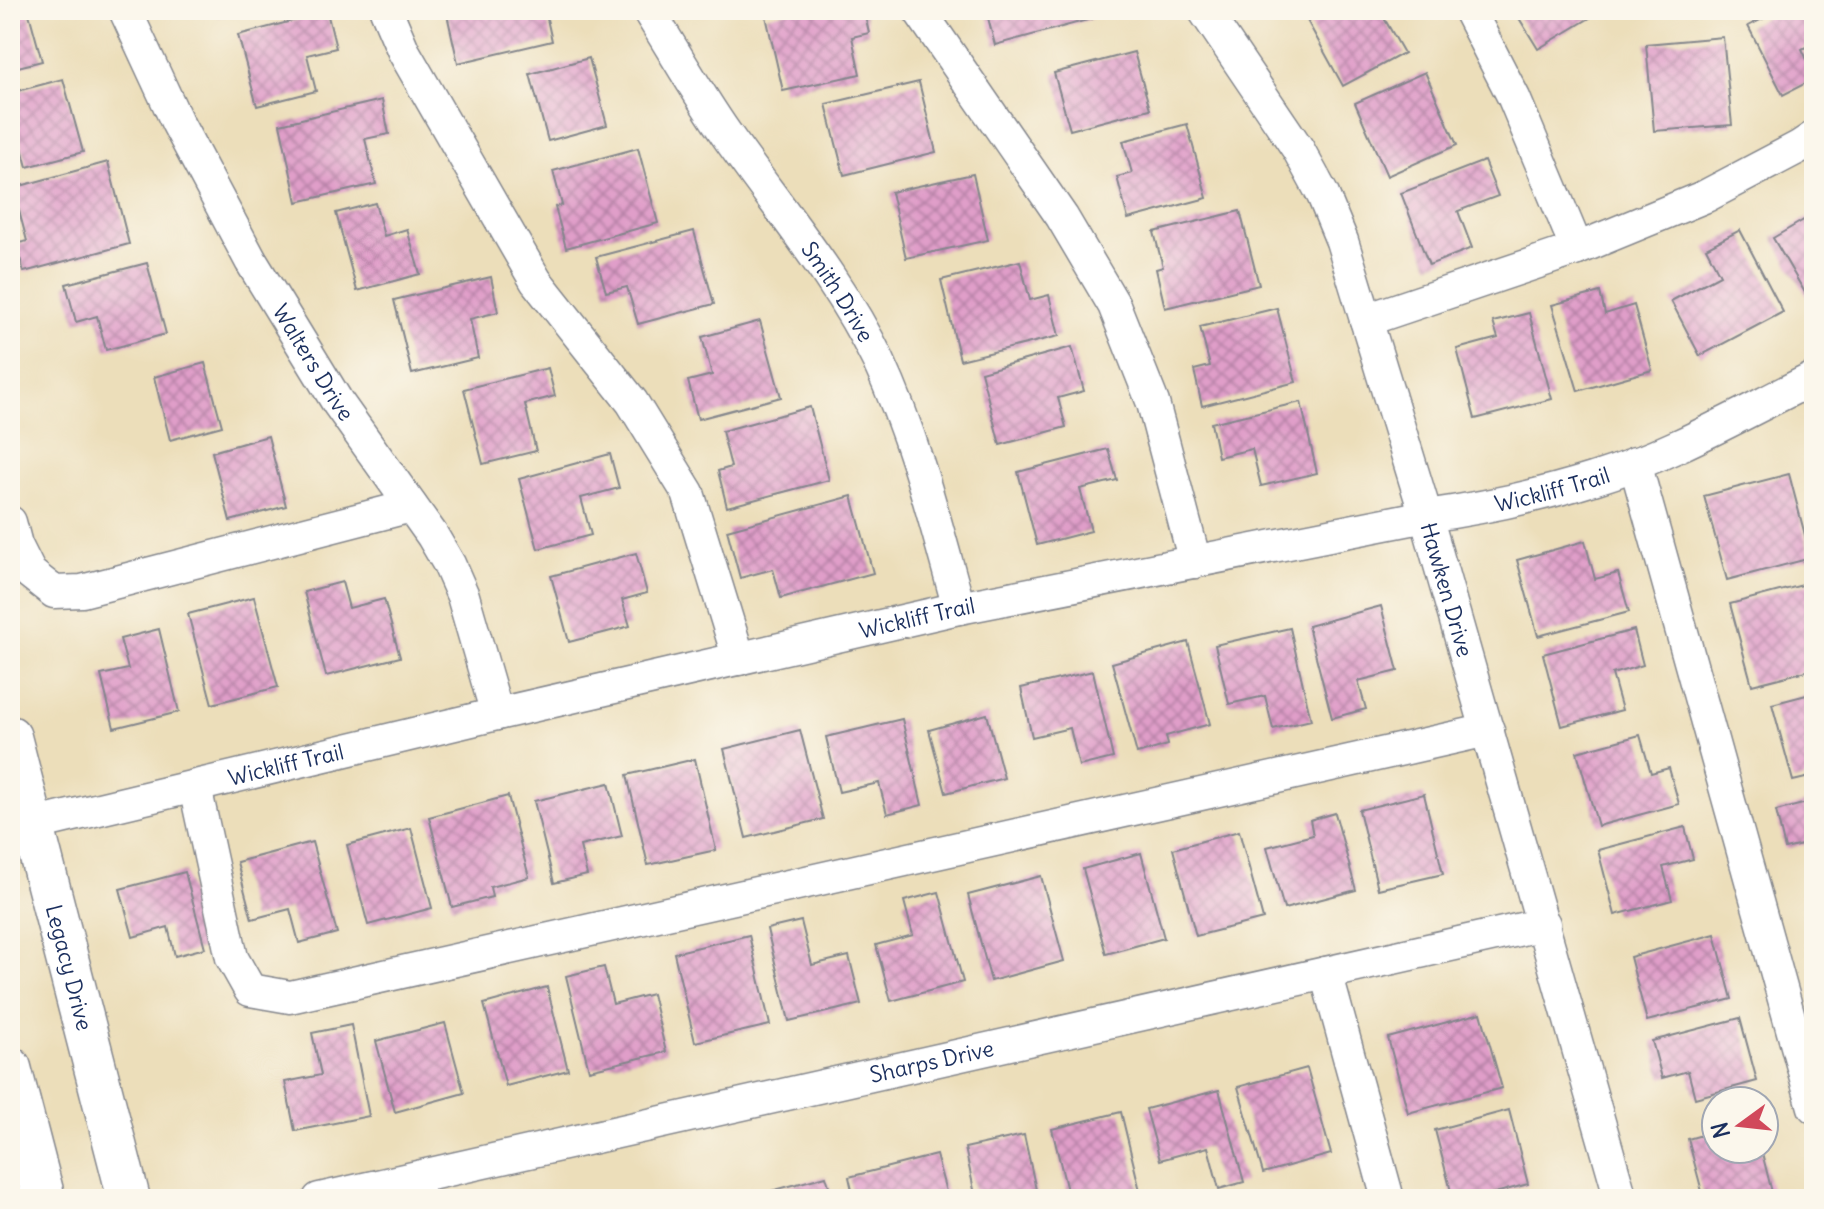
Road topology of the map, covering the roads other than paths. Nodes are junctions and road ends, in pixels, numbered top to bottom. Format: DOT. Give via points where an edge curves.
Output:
graph roads {
  1 [pos="125,10"];
  2 [pos="386,10"];
  3 [pos="648,10"];
  4 [pos="919,10"];
  5 [pos="1204,10"];
  6 [pos="1469,10"];
  7 [pos="1814,137"];
  8 [pos="1577,249"];
  9 [pos="1366,320"];
  10 [pos="1814,378"];
  11 [pos="1635,463"];
  12 [pos="411,506"];
  13 [pos="1426,516"];
  14 [pos="10,522"];
  15 [pos="1195,562"];
  16 [pos="959,608"];
  17 [pos="739,659"];
  18 [pos="497,714"];
  19 [pos="1488,730"];
  20 [pos="10,737"];
  21 [pos="195,787"];
  22 [pos="21,828"];
  23 [pos="1544,924"];
  24 [pos="1326,973"];
  25 [pos="10,1068"];
  26 [pos="1814,1107"];
  27 [pos="44,1199"];
  28 [pos="129,1199"];
  29 [pos="319,1199"];
  30 [pos="1388,1199"];
  31 [pos="1621,1199"];
  1 -- 12 [label="street, Walters Drive" via="251,261 338,403"];
  2 -- 17 [label="street" via="404,52 536,281 632,402 688,493"];
  3 -- 16 [label="street, Smith Drive" via="723,130 825,272 878,360 931,505"];
  4 -- 15 [label="street" via="1062,217 1114,305 1153,403"];
  5 -- 9 [label="street, Hawken Drive" via="1323,195"];
  6 -- 8 [label="street" via="1514,98"];
  7 -- 8 [label="street" via="1706,196"];
  8 -- 9 [label="street"];
  9 -- 13 [label="street, Hawken Drive"];
  10 -- 11 [label="street, Wickliff Trail"];
  11 -- 13 [label="street, Wickliff Trail" via="1594,479"];
  11 -- 26 [label="street"];
  12 -- 14 [label="street" via="82,591 54,592 30,573"];
  12 -- 18 [label="street, Walters Drive" via="463,596"];
  13 -- 15 [label="street, Wickliff Trail"];
  13 -- 19 [label="street, Hawken Drive"];
  15 -- 16 [label="street, Wickliff Trail"];
  16 -- 17 [label="street, Wickliff Trail"];
  17 -- 18 [label="street, Wickliff Trail"];
  18 -- 21 [label="street, Wickliff Trail"];
  19 -- 21 [label="street" via="290,997 250,990 232,958"];
  19 -- 23 [label="street, Hawken Drive"];
  20 -- 22 [label="main road, Legacy Drive"];
  21 -- 22 [label="street, Wickliff Trail"];
  22 -- 28 [label="main road, Legacy Drive"];
  23 -- 24 [label="street, Sharps Drive"];
  23 -- 31 [label="street, Hawken Drive"];
  24 -- 29 [label="street, Sharps Drive"];
  24 -- 30 [label="street"];
  25 -- 27 [label="main road"];
}
